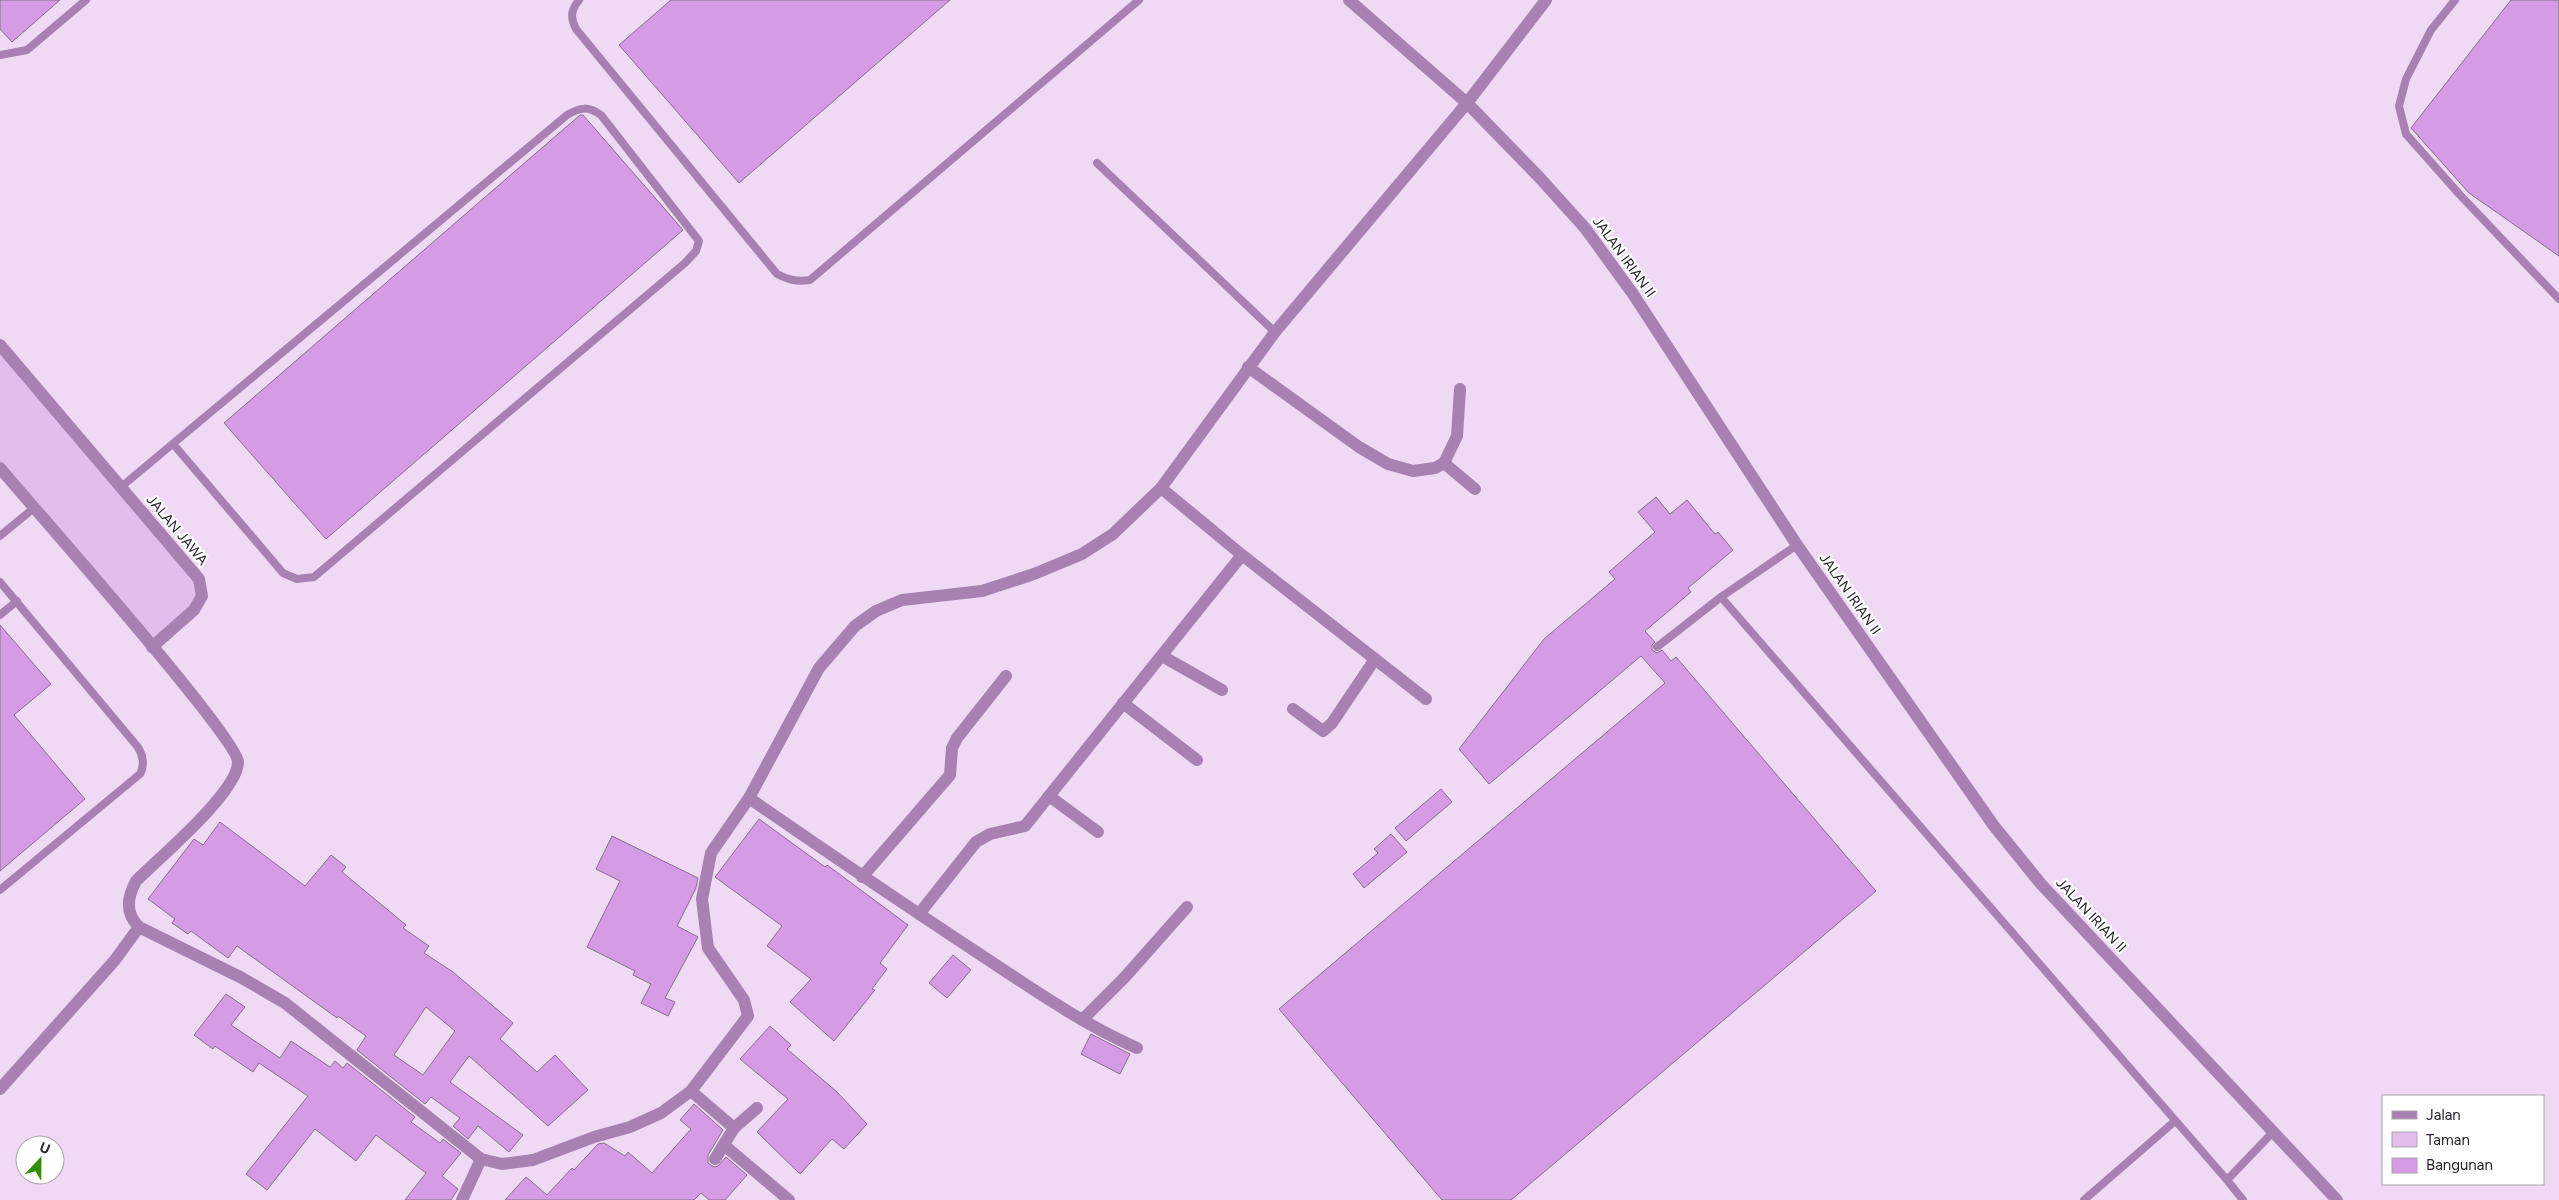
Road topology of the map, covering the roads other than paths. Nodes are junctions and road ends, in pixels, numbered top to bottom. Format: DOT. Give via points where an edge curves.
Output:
graph roads {
  1 [pos="86,0"];
  2 [pos="579,0"];
  3 [pos="1139,0"];
  4 [pos="1349,0"];
  5 [pos="1546,0"];
  6 [pos="2455,0"];
  7 [pos="0,55"];
  8 [pos="1467,103"];
  9 [pos="1097,163"];
  10 [pos="2559,299"];
  11 [pos="1275,332"];
  12 [pos="0,345"];
  13 [pos="1248,367"];
  14 [pos="1460,389"];
  15 [pos="174,445"];
  16 [pos="1444,463"];
  17 [pos="0,468"];
  18 [pos="121,487"];
  19 [pos="1161,488"];
  20 [pos="1476,489"];
  21 [pos="34,508"];
  22 [pos="0,536"];
  23 [pos="1797,545"];
  24 [pos="1242,555"];
  25 [pos="0,582"];
  26 [pos="1721,597"];
  27 [pos="17,601"];
  28 [pos="0,615"];
  29 [pos="152,647"];
  30 [pos="1656,647"];
  31 [pos="1162,656"];
  32 [pos="1375,659"];
  33 [pos="1006,676"];
  34 [pos="1222,690"];
  35 [pos="1426,698"];
  36 [pos="1124,703"];
  37 [pos="1293,709"];
  38 [pos="1197,760"];
  39 [pos="1049,796"];
  40 [pos="749,798"];
  41 [pos="1098,832"];
  42 [pos="862,877"];
  43 [pos="0,890"];
  44 [pos="1186,907"];
  45 [pos="919,914"];
  46 [pos="139,927"];
  47 [pos="1082,1020"];
  48 [pos="1137,1048"];
  49 [pos="0,1089"];
  50 [pos="691,1091"];
  51 [pos="758,1108"];
  52 [pos="2175,1120"];
  53 [pos="734,1128"];
  54 [pos="2274,1131"];
  55 [pos="724,1144"];
  56 [pos="480,1159"];
  57 [pos="716,1159"];
  58 [pos="2227,1180"];
  59 [pos="462,1200"];
  60 [pos="789,1200"];
  61 [pos="2084,1200"];
  62 [pos="2243,1200"];
  63 [pos="2337,1200"];
  1 -- 7 [label="lane" via="27,50"];
  2 -- 3 [label="lane" via="571,20 576,29 776,274 800,282 810,280"];
  4 -- 8 [label="street, JALAN IRIAN II"];
  5 -- 8 [label="street"];
  6 -- 10 [label="lane" via="2431,30 2406,79 2399,106 2406,134"];
  8 -- 11 [label="street"];
  8 -- 23 [label="street, JALAN IRIAN II" via="1585,228 1633,294"];
  9 -- 11 [label="lane"];
  11 -- 13 [label="street"];
  12 -- 18 [label="street, JALAN JAWA"];
  13 -- 16 [label="street" via="1359,447 1388,464 1413,471 1435,468"];
  13 -- 19 [label="street"];
  14 -- 16 [label="street" via="1457,436"];
  15 -- 15 [label="lane" via="567,115 580,108 590,108 602,115 699,241 696,251 685,263 314,577 297,579 283,573"];
  15 -- 18 [label="lane"];
  16 -- 20 [label="street"];
  17 -- 21 [label="street"];
  18 -- 29 [label="street, JALAN JAWA" via="199,579 202,596 194,610"];
  19 -- 24 [label="street"];
  19 -- 40 [label="street" via="1113,534 1082,554 982,591 902,600 855,626 819,668"];
  21 -- 22 [label="lane"];
  21 -- 29 [label="street"];
  23 -- 26 [label="lane"];
  23 -- 54 [label="street, JALAN IRIAN II" via="1994,826 2041,884"];
  24 -- 31 [label="street"];
  24 -- 32 [label="street"];
  25 -- 27 [label="lane"];
  26 -- 30 [label="lane"];
  26 -- 52 [label="lane"];
  27 -- 28 [label="lane"];
  27 -- 43 [label="lane" via="137,746 143,767 140,774"];
  29 -- 46 [label="street" via="228,741 238,761 234,777 221,798 136,881 130,892 129,904 131,918"];
  31 -- 34 [label="street"];
  31 -- 36 [label="street"];
  32 -- 35 [label="street"];
  32 -- 37 [label="street" via="1332,723 1323,731"];
  33 -- 42 [label="street" via="957,738 952,748 950,775"];
  36 -- 38 [label="street"];
  36 -- 39 [label="street"];
  39 -- 41 [label="street"];
  39 -- 45 [label="street" via="1025,826 990,834 976,842"];
  40 -- 42 [label="street"];
  40 -- 50 [label="street" via="711,853 702,899 708,948 744,1000 748,1016"];
  42 -- 45 [label="street"];
  44 -- 47 [label="street" via="1125,977"];
  45 -- 47 [label="street"];
  46 -- 49 [label="street" via="115,960"];
  46 -- 56 [label="street" via="285,1003"];
  47 -- 48 [label="street" via="1098,1031"];
  50 -- 53 [label="street"];
  50 -- 56 [label="street" via="654,1117 533,1160 502,1164"];
  51 -- 53 [label="street"];
  52 -- 58 [label="lane"];
  52 -- 61 [label="lane"];
  53 -- 55 [label="street"];
  54 -- 58 [label="lane"];
  54 -- 63 [label="street, JALAN IRIAN II"];
  55 -- 57 [label="street"];
  55 -- 60 [label="street"];
  56 -- 59 [label="street"];
  58 -- 62 [label="lane"];
}
